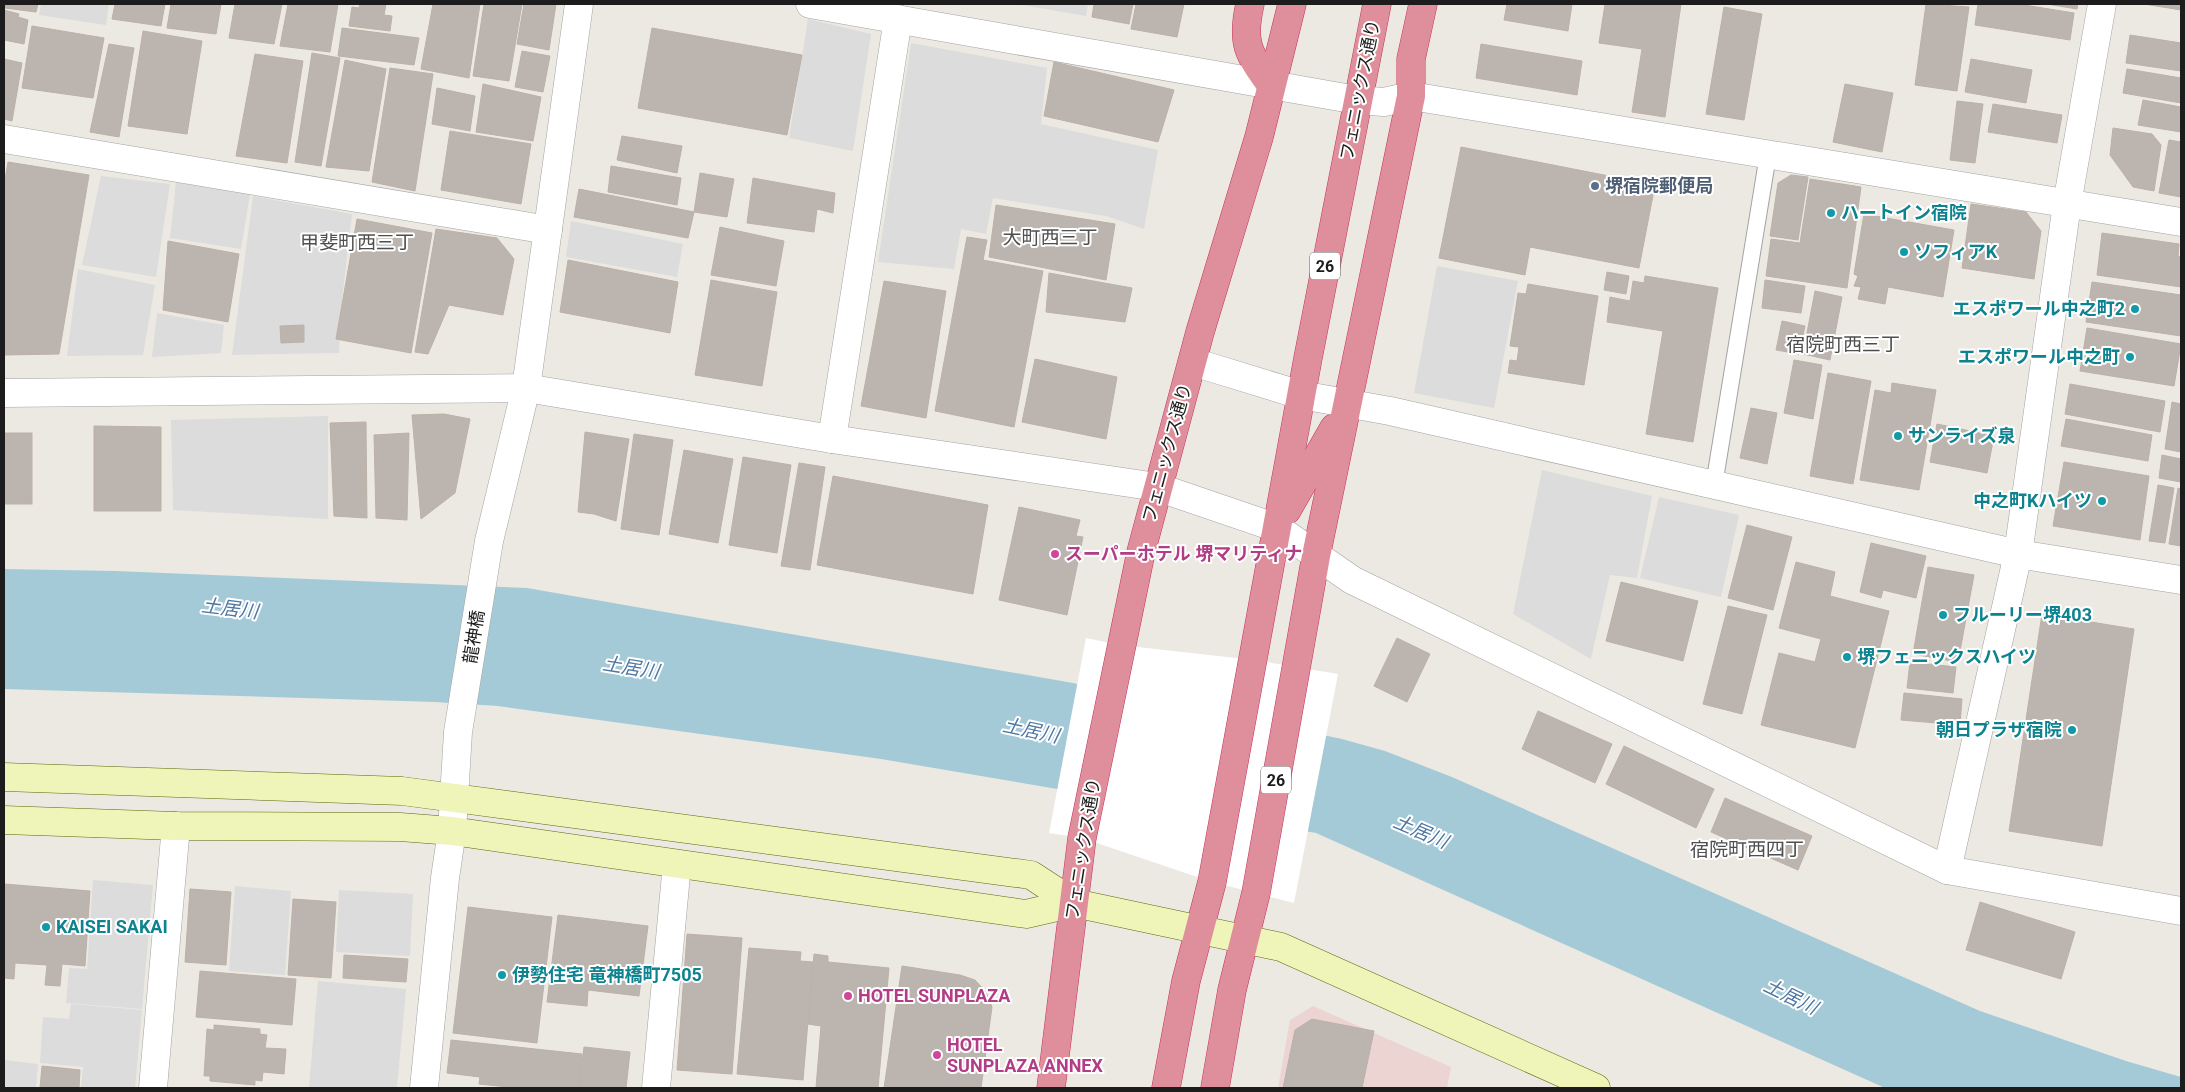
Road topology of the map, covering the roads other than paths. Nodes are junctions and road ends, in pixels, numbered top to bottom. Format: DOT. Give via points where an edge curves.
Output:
graph roads {
  1 [pos="579,4"];
  2 [pos="810,4"];
  3 [pos="1250,4"];
  4 [pos="1292,4"];
  5 [pos="1377,4"];
  6 [pos="1423,4"];
  7 [pos="2102,4"];
  8 [pos="898,19"];
  9 [pos="1271,84"];
  10 [pos="1411,96"];
  11 [pos="1357,100"];
  12 [pos="4,139"];
  13 [pos="1768,155"];
  14 [pos="2067,204"];
  15 [pos="2181,222"];
  16 [pos="548,230"];
  17 [pos="1192,362"];
  18 [pos="526,388"];
  19 [pos="4,393"];
  20 [pos="1301,395"];
  21 [pos="1347,405"];
  22 [pos="832,438"];
  23 [pos="1714,485"];
  24 [pos="1157,487"];
  25 [pos="1277,528"];
  26 [pos="2018,554"];
  27 [pos="1316,556"];
  28 [pos="2181,580"];
  29 [pos="4,777"];
  30 [pos="454,797"];
  31 [pos="4,820"];
  32 [pos="176,826"];
  33 [pos="452,831"];
  34 [pos="677,864"];
  35 [pos="1947,870"];
  36 [pos="1074,903"];
  37 [pos="2181,911"];
  38 [pos="1198,930"];
  39 [pos="1246,940"];
  40 [pos="153,1088"];
  41 [pos="424,1088"];
  42 [pos="656,1088"];
  43 [pos="1051,1088"];
  44 [pos="1166,1088"];
  45 [pos="1215,1088"];
  46 [pos="1595,1088"];
  1 -- 16 [label="street, 龍神橋"];
  2 -- 8 [label="street"];
  3 -- 9 [label="highway" via="1245,28 1252,59"];
  4 -- 9 [label="highway, フェニックス通り"];
  5 -- 11 [label="highway, フェニックス通り / 26"];
  6 -- 10 [label="highway, 26" via="1412,59"];
  7 -- 14 [label="street"];
  8 -- 9 [label="street"];
  8 -- 22 [label="street"];
  9 -- 11 [label="street"];
  9 -- 17 [label="highway, フェニックス通り"];
  10 -- 11 [label="street" via="1384,102"];
  10 -- 13 [label="street"];
  10 -- 21 [label="highway, 26"];
  11 -- 20 [label="highway, フェニックス通り / 26"];
  12 -- 16 [label="street"];
  13 -- 14 [label="street"];
  13 -- 23 [label="lane"];
  14 -- 15 [label="street"];
  14 -- 26 [label="street"];
  16 -- 18 [label="street, 龍神橋"];
  17 -- 20 [label="street"];
  17 -- 24 [label="highway, フェニックス通り"];
  18 -- 19 [label="street"];
  18 -- 22 [label="street"];
  18 -- 30 [label="street, 龍神橋" via="489,541 458,732"];
  20 -- 21 [label="street"];
  20 -- 25 [label="highway, フェニックス通り / 26"];
  21 -- 23 [label="street" via="1390,411"];
  21 -- 25 [label="highway, 26"];
  21 -- 27 [label="highway, 26"];
  22 -- 24 [label="street"];
  23 -- 26 [label="street"];
  24 -- 25 [label="street"];
  24 -- 36 [label="highway, フェニックス通り" via="1120,645 1082,838"];
  25 -- 27 [label="street"];
  25 -- 38 [label="highway, フェニックス通り / 26" via="1212,882"];
  26 -- 28 [label="street"];
  26 -- 35 [label="street"];
  27 -- 35 [label="street" via="1352,580"];
  27 -- 39 [label="highway, 26"];
  29 -- 30 [label="street" via="402,791"];
  30 -- 33 [label="street, 龍神橋"];
  30 -- 36 [label="street" via="1031,875"];
  31 -- 32 [label="street"];
  32 -- 33 [label="street" via="400,827"];
  32 -- 40 [label="street"];
  33 -- 34 [label="street"];
  33 -- 41 [label="street, 龍神橋" via="444,878"];
  34 -- 36 [label="street" via="1026,914"];
  34 -- 42 [label="street"];
  35 -- 37 [label="street"];
  36 -- 38 [label="street"];
  36 -- 43 [label="highway, フェニックス通り"];
  38 -- 39 [label="street"];
  38 -- 44 [label="highway, フェニックス通り / 26"];
  39 -- 45 [label="highway, 26" via="1232,990"];
  39 -- 46 [label="street" via="1281,947"];
}
